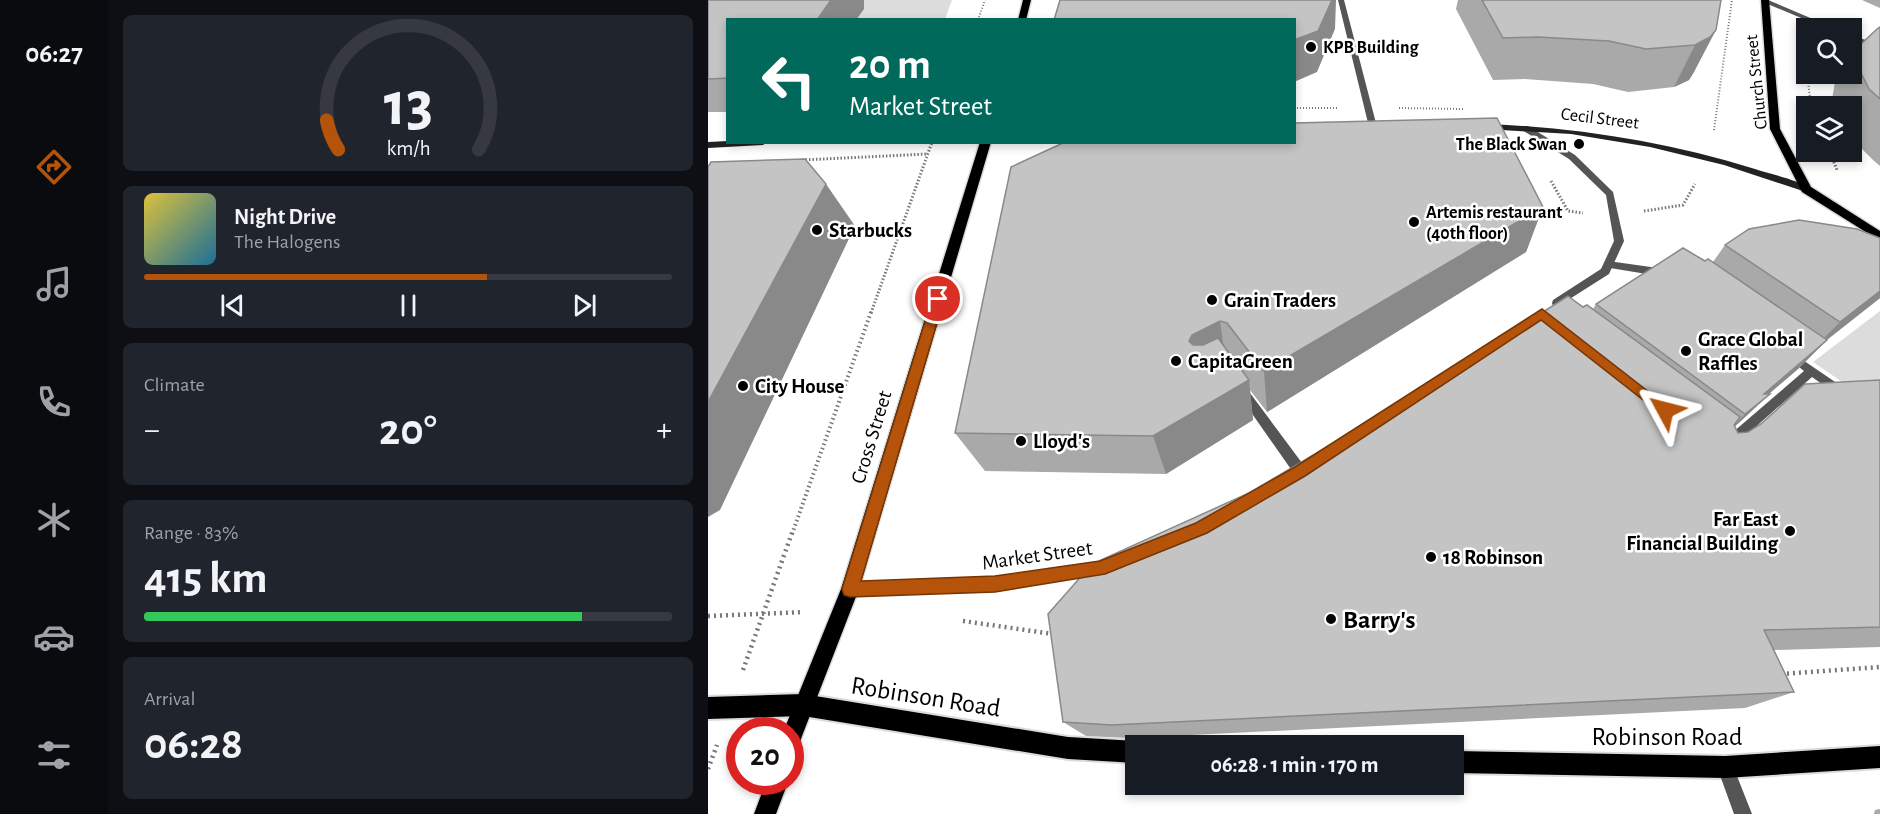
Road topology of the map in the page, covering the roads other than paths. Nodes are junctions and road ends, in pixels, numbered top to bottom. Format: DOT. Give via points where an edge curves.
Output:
graph roads {
  1 [pos="1028,0"];
  2 [pos="1341,0"];
  3 [pos="1765,0"];
  4 [pos="1023,18"];
  5 [pos="1807,18"];
  6 [pos="1862,41"];
  7 [pos="1880,47"];
  8 [pos="1368,127"];
  9 [pos="1385,127"];
  10 [pos="1478,127"];
  11 [pos="1525,128"];
  12 [pos="726,144"];
  13 [pos="985,144"];
  14 [pos="708,145"];
  15 [pos="1806,189"];
  16 [pos="1880,237"];
  17 [pos="1608,265"];
  18 [pos="1672,275"];
  19 [pos="1551,308"];
  20 [pos="1785,351"];
  21 [pos="1812,371"];
  22 [pos="1234,380"];
  23 [pos="1846,396"];
  24 [pos="1719,452"];
  25 [pos="1300,471"];
  26 [pos="1120,561"];
  27 [pos="850,589"];
  28 [pos="803,705"];
  29 [pos="708,708"];
  30 [pos="799,717"];
  31 [pos="1125,751"];
  32 [pos="1880,757"];
  33 [pos="1464,762"];
  34 [pos="1725,767"];
  35 [pos="772,795"];
  36 [pos="765,814"];
  37 [pos="1743,814"];
  1 -- 4 [label="main road"];
  2 -- 8 [label="street"];
  3 -- 5 [label="street"];
  3 -- 15 [label="main road, Church Street" via="1775,129"];
  6 -- 7 [label="street"];
  8 -- 9 [label="main road"];
  10 -- 11 [label="main road, Cecil Street"];
  11 -- 15 [label="main road, Cecil Street" via="1625,137 1700,155"];
  11 -- 17 [label="street" via="1572,158 1610,194 1619,241"];
  12 -- 14 [label="main road"];
  13 -- 27 [label="main road, Cross Street"];
  15 -- 16 [label="main road, Cecil Street"];
  17 -- 18 [label="street"];
  17 -- 19 [label="street"];
  20 -- 21 [label="street"];
  21 -- 23 [label="street"];
  21 -- 24 [label="street"];
  22 -- 25 [label="street"];
  26 -- 27 [label="street, Market Street" via="1100,569 995,584"];
  27 -- 28 [label="main road, Cross Street"];
  28 -- 29 [label="highway, Robinson Road"];
  28 -- 30 [label="main road, Cross Street"];
  28 -- 31 [label="highway, Robinson Road" via="1068,748"];
  32 -- 34 [label="highway, Robinson Road"];
  33 -- 34 [label="highway, Robinson Road"];
  34 -- 37 [label="street"];
  35 -- 36 [label="main road"];
}
